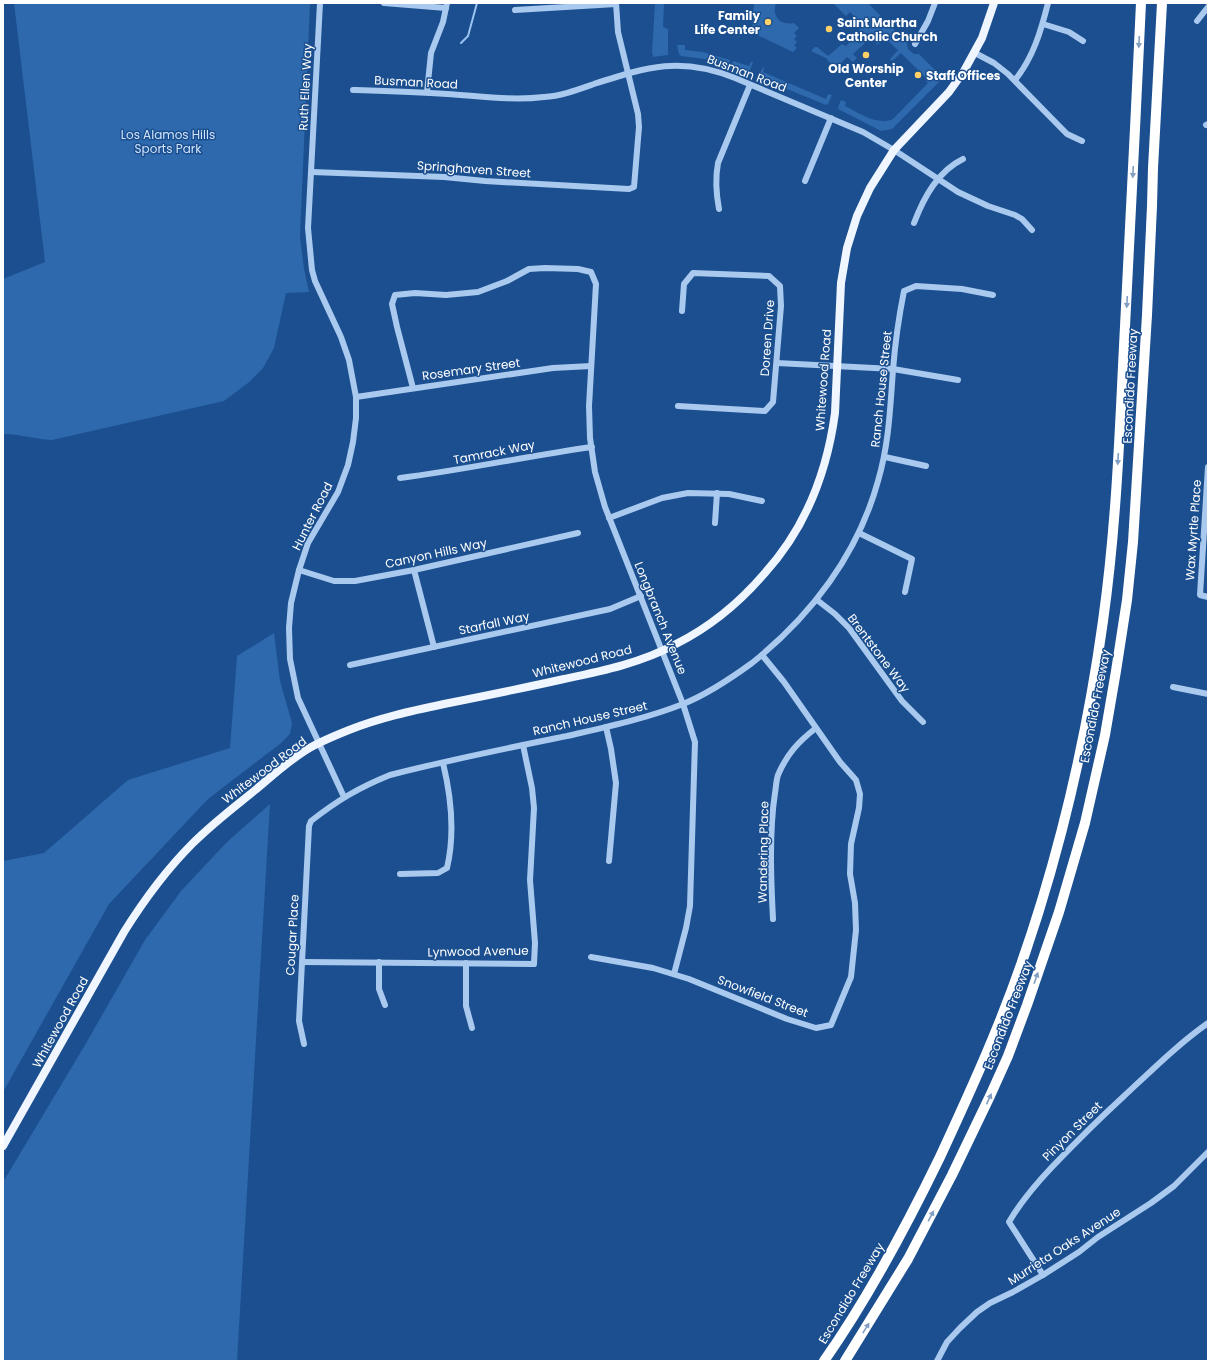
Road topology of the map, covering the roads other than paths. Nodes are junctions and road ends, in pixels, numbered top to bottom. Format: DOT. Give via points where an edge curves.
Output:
graph roads {
  1 [pos="320,3"];
  2 [pos="384,3"];
  3 [pos="935,3"];
  4 [pos="994,3"];
  5 [pos="1048,3"];
  6 [pos="1141,3"];
  7 [pos="1162,3"];
  8 [pos="616,4"];
  9 [pos="447,5"];
  10 [pos="1208,7"];
  11 [pos="515,10"];
  12 [pos="1196,21"];
  13 [pos="1043,24"];
  14 [pos="1083,41"];
  15 [pos="915,44"];
  16 [pos="975,53"];
  17 [pos="629,73"];
  18 [pos="1015,80"];
  19 [pos="750,85"];
  20 [pos="353,90"];
  21 [pos="427,92"];
  22 [pos="831,118"];
  23 [pos="1082,141"];
  24 [pos="894,150"];
  25 [pos="964,159"];
  26 [pos="312,172"];
  27 [pos="937,179"];
  28 [pos="805,181"];
  29 [pos="719,209"];
  30 [pos="914,222"];
  31 [pos="1032,230"];
  32 [pos="993,295"];
  33 [pos="682,311"];
  34 [pos="776,363"];
  35 [pos="591,366"];
  36 [pos="837,366"];
  37 [pos="893,369"];
  38 [pos="958,380"];
  39 [pos="413,388"];
  40 [pos="356,397"];
  41 [pos="678,406"];
  42 [pos="592,447"];
  43 [pos="885,457"];
  44 [pos="926,466"];
  45 [pos="1208,467"];
  46 [pos="400,478"];
  47 [pos="717,493"];
  48 [pos="762,501"];
  49 [pos="1207,510"];
  50 [pos="609,518"];
  51 [pos="715,523"];
  52 [pos="578,533"];
  53 [pos="859,533"];
  54 [pos="299,570"];
  55 [pos="414,570"];
  56 [pos="905,592"];
  57 [pos="641,596"];
  58 [pos="1208,597"];
  59 [pos="816,600"];
  60 [pos="434,647"];
  61 [pos="663,651"];
  62 [pos="762,655"];
  63 [pos="350,665"];
  64 [pos="1173,687"];
  65 [pos="1208,694"];
  66 [pos="683,704"];
  67 [pos="923,722"];
  68 [pos="606,727"];
  69 [pos="816,728"];
  70 [pos="319,744"];
  71 [pos="523,745"];
  72 [pos="443,763"];
  73 [pos="344,797"];
  74 [pos="309,826"];
  75 [pos="609,861"];
  76 [pos="400,874"];
  77 [pos="773,919"];
  78 [pos="591,957"];
  79 [pos="302,962"];
  80 [pos="379,962"];
  81 [pos="466,963"];
  82 [pos="674,974"];
  83 [pos="385,1005"];
  84 [pos="1208,1023"];
  85 [pos="472,1028"];
  86 [pos="304,1044"];
  87 [pos="3,1146"];
  88 [pos="1208,1152"];
  89 [pos="1043,1275"];
  90 [pos="824,1361"];
  91 [pos="845,1361"];
  92 [pos="937,1361"];
  1 -- 26 [label="street, Ruth Ellen Way"];
  2 -- 9 [label="street"];
  3 -- 15 [label="street"];
  4 -- 16 [label="main road, Whitewood Road"];
  5 -- 13 [label="street"];
  6 -- 90 [label="highway, Escondido Freeway, one-way" via="1115,519 1103,627 1080,755 1037,913 996,1030 914,1212"];
  91 -- 7 [label="highway, Escondido Freeway, one-way" via="908,1259 952,1175 1008,1056 1059,912 1085,823 1105,735 1116,671 1133,542"];
  8 -- 11 [label="street"];
  8 -- 17 [label="street" via="618,32"];
  9 -- 21 [label="street" via="431,54"];
  10 -- 12 [label="street"];
  13 -- 14 [label="street" via="1069,32"];
  13 -- 18 [label="street" via="1034,50"];
  16 -- 18 [label="street" via="994,63"];
  16 -- 24 [label="main road, Whitewood Road" via="949,92"];
  17 -- 19 [label="street, Busman Road" via="662,66 699,67"];
  17 -- 21 [label="street, Busman Road" via="545,97 506,98"];
  17 -- 26 [label="street, Springhaven Street" via="639,127 634,187 630,189 444,177"];
  18 -- 23 [label="street" via="1067,134"];
  19 -- 22 [label="street, Busman Road"];
  19 -- 29 [label="street" via="718,163 715,189"];
  20 -- 21 [label="street, Busman Road"];
  22 -- 24 [label="street, Busman Road" via="863,132"];
  22 -- 28 [label="street"];
  24 -- 27 [label="street, Busman Road"];
  24 -- 36 [label="main road, Whitewood Road" via="863,201 847,248 841,283"];
  25 -- 27 [label="street" via="954,163"];
  26 -- 40 [label="street, Hunter Road" via="308,228 312,270 349,360"];
  27 -- 30 [label="street"];
  27 -- 31 [label="street, Busman Road" via="970,198 1022,219"];
  32 -- 37 [label="street, Ranch House Street" via="962,289 916,286 904,290"];
  33 -- 34 [label="street, Doreen Drive" via="684,284 693,273 769,276 780,286 781,306"];
  34 -- 36 [label="street"];
  34 -- 41 [label="street, Doreen Drive" via="774,402 764,411"];
  35 -- 39 [label="street, Rosemary Street" via="553,368"];
  35 -- 39 [label="street, Longbranch Avenue" via="596,284 591,272 578,269 530,269 478,292 395,295 392,304"];
  35 -- 42 [label="street, Longbranch Avenue"];
  36 -- 37 [label="street"];
  36 -- 61 [label="main road, Whitewood Road" via="835,413 827,456 814,496 797,529 771,567 745,596 716,620"];
  37 -- 38 [label="street"];
  37 -- 43 [label="street, Ranch House Street"];
  39 -- 40 [label="street, Rosemary Street"];
  40 -- 54 [label="street, Hunter Road" via="354,436 348,465 338,492 308,543"];
  42 -- 46 [label="street, Tamrack Way"];
  42 -- 50 [label="street, Longbranch Avenue" via="595,472"];
  43 -- 44 [label="street"];
  43 -- 53 [label="street, Ranch House Street"];
  45 -- 49 [label="street, Wax Myrtle Place"];
  47 -- 48 [label="street"];
  47 -- 50 [label="street" via="688,493 662,498"];
  47 -- 51 [label="street"];
  49 -- 58 [label="street, Wax Myrtle Place" via="1200,595"];
  50 -- 57 [label="street, Longbranch Avenue"];
  52 -- 55 [label="street, Canyon Hills Way"];
  53 -- 56 [label="street" via="912,558"];
  53 -- 59 [label="street, Ranch House Street" via="838,570"];
  54 -- 55 [label="street, Canyon Hills Way" via="334,581 355,582"];
  54 -- 70 [label="street, Hunter Road" via="291,603 290,659 298,698"];
  55 -- 60 [label="street"];
  57 -- 60 [label="street, Starfall Way" via="610,609"];
  57 -- 61 [label="street, Longbranch Avenue"];
  59 -- 62 [label="street, Ranch House Street"];
  59 -- 67 [label="street, Brentstone Way" via="849,628 902,701"];
  60 -- 63 [label="street, Starfall Way"];
  61 -- 66 [label="street, Longbranch Avenue"];
  61 -- 70 [label="main road, Whitewood Road" via="632,663 597,672 392,715 366,723"];
  62 -- 66 [label="street, Ranch House Street" via="722,684"];
  62 -- 69 [label="street"];
  64 -- 65 [label="street"];
  66 -- 68 [label="street, Ranch House Street"];
  66 -- 82 [label="street, Longbranch Avenue" via="695,742 693,819 690,906"];
  68 -- 71 [label="street, Ranch House Street"];
  68 -- 75 [label="street" via="616,784"];
  69 -- 77 [label="street, Wandering Place" via="789,754 778,777 772,810"];
  69 -- 82 [label="street, Snowfield Street" via="856,780 860,794 851,844 850,874 856,930 851,977 831,1025 816,1028 787,1019"];
  70 -- 73 [label="street, Hunter Road"];
  70 -- 87 [label="main road, Whitewood Road" via="294,759 220,818 168,869 124,932"];
  71 -- 72 [label="street, Ranch House Street"];
  71 -- 81 [label="street, Lynwood Avenue" via="534,808 530,880 534,964"];
  72 -- 73 [label="street, Ranch House Street" via="390,775"];
  72 -- 76 [label="street" via="451,812 450,855 447,868 438,873"];
  73 -- 74 [label="street, Ranch House Street" via="311,821"];
  74 -- 79 [label="street, Cougar Place"];
  78 -- 82 [label="street, Snowfield Street"];
  79 -- 80 [label="street, Lynwood Avenue"];
  79 -- 86 [label="street, Cougar Place" via="299,1021"];
  80 -- 81 [label="street, Lynwood Avenue"];
  80 -- 83 [label="street" via="379,989"];
  81 -- 85 [label="street" via="466,1006"];
  84 -- 89 [label="street, Pinyon Street" via="1176,1048 1105,1114 1043,1177 1016,1210 1009,1222"];
  88 -- 89 [label="street, Murrieta Oaks Avenue" via="1174,1186"];
  89 -- 92 [label="street, Murrieta Oaks Avenue" via="977,1312 947,1342"];
}
